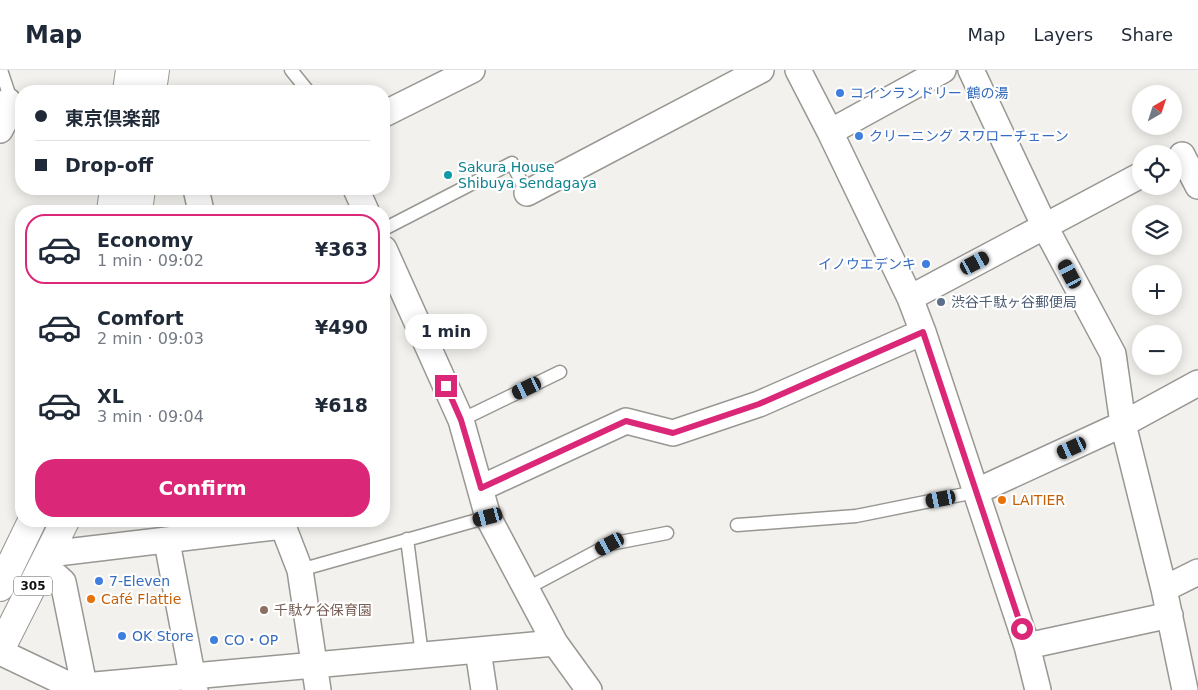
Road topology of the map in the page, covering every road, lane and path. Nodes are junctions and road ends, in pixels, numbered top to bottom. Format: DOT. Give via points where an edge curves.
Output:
graph roads {
  1 [pos="1,70"];
  2 [pos="130,70"];
  3 [pos="155,70"];
  4 [pos="292,70"];
  5 [pos="472,70"];
  6 [pos="761,70"];
  7 [pos="798,70"];
  8 [pos="943,70"];
  9 [pos="971,70"];
  10 [pos="128,85"];
  11 [pos="153,85"];
  12 [pos="303,85"];
  13 [pos="10,102"];
  14 [pos="390,111"];
  15 [pos="0,130"];
  16 [pos="830,132"];
  17 [pos="1184,154"];
  18 [pos="1132,180"];
  19 [pos="1198,186"];
  20 [pos="527,193"];
  21 [pos="1044,225"];
  22 [pos="390,226"];
  23 [pos="390,262"];
  24 [pos="910,298"];
  25 [pos="923,332"];
  26 [pos="560,372"];
  27 [pos="1198,383"];
  28 [pos="461,420"];
  29 [pos="1123,424"];
  30 [pos="481,488"];
  31 [pos="975,492"];
  32 [pos="488,517"];
  33 [pos="737,525"];
  34 [pos="29,527"];
  35 [pos="62,527"];
  36 [pos="263,527"];
  37 [pos="283,527"];
  38 [pos="667,533"];
  39 [pos="407,539"];
  40 [pos="167,542"];
  41 [pos="46,559"];
  42 [pos="300,570"];
  43 [pos="1198,572"];
  44 [pos="0,587"];
  45 [pos="1164,589"];
  46 [pos="524,590"];
  47 [pos="1170,615"];
  48 [pos="555,643"];
  49 [pos="1027,646"];
  50 [pos="478,650"];
  51 [pos="0,651"];
  52 [pos="422,655"];
  53 [pos="314,665"];
  54 [pos="194,683"];
  55 [pos="84,688"];
  56 [pos="318,690"];
  57 [pos="484,690"];
  58 [pos="590,690"];
  59 [pos="1038,690"];
  60 [pos="1185,690"];
  1 -- 13 [label="lane"];
  2 -- 10 [label="main road"];
  3 -- 11 [label="main road"];
  4 -- 12 [label="lane"];
  5 -- 14 [label="street"];
  6 -- 20 [label="street"];
  7 -- 16 [label="street"];
  8 -- 16 [label="street"];
  9 -- 21 [label="street"];
  13 -- 15 [label="street"];
  16 -- 24 [label="street"];
  17 -- 19 [label="street"];
  18 -- 21 [label="street"];
  20 -- 22 [label="lane" via="512,163"];
  21 -- 24 [label="street"];
  21 -- 29 [label="street" via="1113,354"];
  23 -- 28 [label="street"];
  24 -- 25 [label="street"];
  25 -- 30 [label="street" via="759,404 673,433 626,421"];
  25 -- 31 [label="street"];
  26 -- 28 [label="lane"];
  27 -- 29 [label="street"];
  28 -- 30 [label="street"];
  29 -- 31 [label="street"];
  29 -- 45 [label="street"];
  30 -- 32 [label="street"];
  31 -- 33 [label="lane" via="856,516"];
  31 -- 49 [label="street"];
  32 -- 39 [label="lane"];
  32 -- 46 [label="street"];
  34 -- 44 [label="main road, 305"];
  35 -- 41 [label="main road, 305"];
  36 -- 40 [label="street"];
  37 -- 42 [label="street"];
  38 -- 46 [label="lane" via="610,544"];
  39 -- 42 [label="lane"];
  39 -- 52 [label="lane"];
  40 -- 41 [label="street"];
  40 -- 54 [label="street"];
  41 -- 51 [label="main road, 305"];
  41 -- 55 [label="street" via="63,582"];
  42 -- 53 [label="street"];
  43 -- 45 [label="street"];
  45 -- 47 [label="street"];
  46 -- 48 [label="street"];
  47 -- 49 [label="street"];
  47 -- 60 [label="street"];
  48 -- 50 [label="street"];
  48 -- 58 [label="street"];
  49 -- 59 [label="street"];
  50 -- 52 [label="street"];
  50 -- 57 [label="street"];
  51 -- 55 [label="street"];
  52 -- 53 [label="street"];
  53 -- 54 [label="street"];
  53 -- 56 [label="street"];
  54 -- 55 [label="street"];
}
